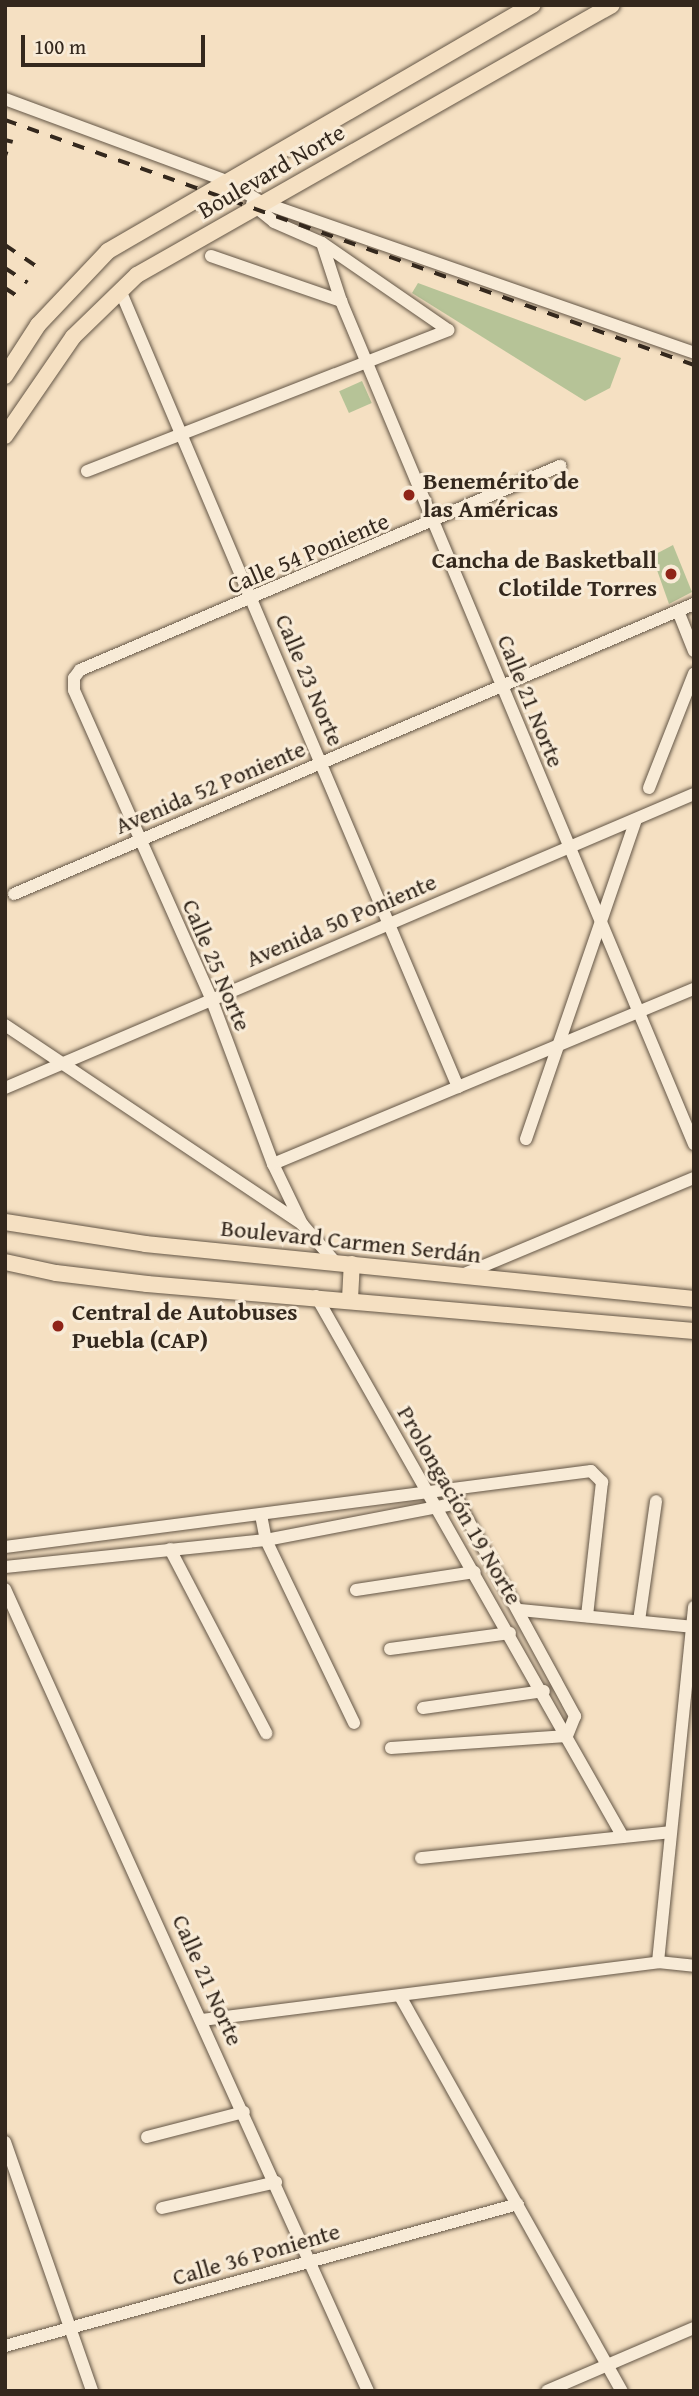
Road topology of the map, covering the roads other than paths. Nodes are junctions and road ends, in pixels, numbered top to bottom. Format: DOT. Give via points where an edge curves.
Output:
graph roads {
  1 [pos="533,5"];
  2 [pos="612,5"];
  3 [pos="5,99"];
  4 [pos="224,180"];
  5 [pos="258,204"];
  6 [pos="322,243"];
  7 [pos="211,256"];
  8 [pos="120,290"];
  9 [pos="341,301"];
  10 [pos="694,353"];
  11 [pos="368,361"];
  12 [pos="5,376"];
  13 [pos="183,434"];
  14 [pos="5,436"];
  15 [pos="560,466"];
  16 [pos="87,471"];
  17 [pos="435,523"];
  18 [pos="253,599"];
  19 [pos="694,604"];
  20 [pos="678,611"];
  21 [pos="694,651"];
  22 [pos="694,674"];
  23 [pos="74,678"];
  24 [pos="502,684"];
  25 [pos="321,762"];
  26 [pos="649,788"];
  27 [pos="694,794"];
  28 [pos="636,820"];
  29 [pos="141,841"];
  30 [pos="568,849"];
  31 [pos="14,894"];
  32 [pos="600,918"];
  33 [pos="389,922"];
  34 [pos="694,989"];
  35 [pos="211,998"];
  36 [pos="639,1012"];
  37 [pos="5,1025"];
  38 [pos="557,1046"];
  39 [pos="61,1064"];
  40 [pos="458,1087"];
  41 [pos="5,1088"];
  42 [pos="526,1139"];
  43 [pos="694,1144"];
  44 [pos="273,1164"];
  45 [pos="694,1178"];
  46 [pos="5,1222"];
  47 [pos="302,1224"];
  48 [pos="5,1262"];
  49 [pos="335,1262"];
  50 [pos="352,1264"];
  51 [pos="459,1276"];
  52 [pos="316,1296"];
  53 [pos="350,1299"];
  54 [pos="694,1299"];
  55 [pos="694,1331"];
  56 [pos="451,1487"];
  57 [pos="426,1490"];
  58 [pos="656,1501"];
  59 [pos="459,1503"];
  60 [pos="438,1510"];
  61 [pos="261,1515"];
  62 [pos="266,1540"];
  63 [pos="5,1547"];
  64 [pos="170,1549"];
  65 [pos="5,1567"];
  66 [pos="475,1572"];
  67 [pos="5,1589"];
  68 [pos="356,1590"];
  69 [pos="694,1607"];
  70 [pos="520,1610"];
  71 [pos="587,1616"];
  72 [pos="639,1621"];
  73 [pos="693,1627"];
  74 [pos="510,1633"];
  75 [pos="390,1649"];
  76 [pos="544,1692"];
  77 [pos="423,1708"];
  78 [pos="355,1723"];
  79 [pos="266,1733"];
  80 [pos="567,1736"];
  81 [pos="391,1748"];
  82 [pos="671,1832"];
  83 [pos="623,1837"];
  84 [pos="421,1858"];
  85 [pos="658,1962"];
  86 [pos="694,1966"];
  87 [pos="400,1996"];
  88 [pos="202,2020"];
  89 [pos="244,2112"];
  90 [pos="147,2137"];
  91 [pos="5,2143"];
  92 [pos="276,2182"];
  93 [pos="518,2204"];
  94 [pos="162,2208"];
  95 [pos="309,2261"];
  96 [pos="68,2328"];
  97 [pos="694,2328"];
  98 [pos="5,2346"];
  99 [pos="607,2366"];
  100 [pos="92,2391"];
  101 [pos="368,2391"];
  102 [pos="547,2391"];
  103 [pos="622,2391"];
  1 -- 4 [label="main road, Boulevard Norte"];
  2 -- 5 [label="main road, Boulevard Norte"];
  3 -- 4 [label="street"];
  4 -- 5 [label="street"];
  4 -- 12 [label="main road, Boulevard Norte" via="88,268 38,325"];
  5 -- 6 [label="street" via="274,222"];
  5 -- 8 [label="main road, Boulevard Norte" via="152,265"];
  5 -- 10 [label="street"];
  6 -- 9 [label="street, Calle 21 Norte"];
  6 -- 11 [label="street" via="448,330"];
  7 -- 9 [label="street"];
  8 -- 13 [label="street, Calle 23 Norte"];
  8 -- 14 [label="main road, Boulevard Norte" via="73,337"];
  9 -- 11 [label="street, Calle 21 Norte"];
  11 -- 13 [label="street"];
  11 -- 17 [label="street, Calle 21 Norte"];
  13 -- 16 [label="street"];
  13 -- 18 [label="street, Calle 23 Norte"];
  15 -- 17 [label="street, Calle 54 Poniente"];
  17 -- 18 [label="street, Calle 54 Poniente"];
  17 -- 24 [label="street, Calle 21 Norte"];
  18 -- 23 [label="street, Calle 54 Poniente" via="80,670"];
  18 -- 25 [label="street, Calle 23 Norte"];
  19 -- 20 [label="street, Avenida 52 Poniente"];
  20 -- 21 [label="street"];
  20 -- 24 [label="street, Avenida 52 Poniente"];
  22 -- 26 [label="street"];
  23 -- 29 [label="street, Calle 25 Norte" via="74,690"];
  24 -- 25 [label="street, Avenida 52 Poniente"];
  24 -- 30 [label="street, Calle 21 Norte"];
  25 -- 29 [label="street, Avenida 52 Poniente"];
  25 -- 33 [label="street, Calle 23 Norte"];
  27 -- 28 [label="street, Avenida 50 Poniente"];
  28 -- 30 [label="street, Avenida 50 Poniente"];
  28 -- 32 [label="street"];
  29 -- 31 [label="street, Avenida 52 Poniente"];
  29 -- 35 [label="street, Calle 25 Norte"];
  30 -- 32 [label="street, Calle 21 Norte"];
  30 -- 33 [label="street, Avenida 50 Poniente"];
  32 -- 36 [label="street, Calle 21 Norte"];
  32 -- 38 [label="street"];
  33 -- 35 [label="street, Avenida 50 Poniente"];
  33 -- 40 [label="street, Calle 23 Norte"];
  34 -- 36 [label="street"];
  35 -- 39 [label="street, Avenida 50 Poniente"];
  35 -- 44 [label="street, Calle 25 Norte"];
  36 -- 38 [label="street"];
  36 -- 43 [label="street, Calle 21 Norte"];
  37 -- 39 [label="street"];
  38 -- 40 [label="street"];
  38 -- 42 [label="street"];
  39 -- 41 [label="street, Avenida 50 Poniente"];
  39 -- 47 [label="street"];
  40 -- 44 [label="street"];
  44 -- 47 [label="street, Calle 25 Norte"];
  45 -- 51 [label="street"];
  46 -- 49 [label="main road, Boulevard Carmen Serdán" via="77,1236"];
  47 -- 49 [label="street, Calle 25 Norte"];
  48 -- 52 [label="main road" via="69,1275"];
  49 -- 50 [label="main road, Boulevard Carmen Serdán"];
  50 -- 51 [label="main road, Boulevard Carmen Serdán"];
  50 -- 53 [label="main road"];
  51 -- 54 [label="main road, Boulevard Carmen Serdán"];
  52 -- 53 [label="main road"];
  52 -- 57 [label="street, Prolongación 19 Norte"];
  53 -- 55 [label="main road"];
  56 -- 57 [label="street"];
  56 -- 59 [label="street, Prolongación 19 Norte"];
  56 -- 71 [label="street" via="591,1471 598,1474 602,1482"];
  57 -- 60 [label="street, Prolongación 19 Norte"];
  57 -- 61 [label="street"];
  58 -- 72 [label="street"];
  59 -- 60 [label="street"];
  59 -- 70 [label="street, Prolongación 19 Norte"];
  60 -- 62 [label="street"];
  60 -- 66 [label="street, Prolongación 19 Norte"];
  61 -- 62 [label="street"];
  61 -- 63 [label="street"];
  62 -- 64 [label="street"];
  62 -- 78 [label="street"];
  64 -- 65 [label="street"];
  64 -- 79 [label="street"];
  66 -- 68 [label="street"];
  66 -- 74 [label="street, Prolongación 19 Norte"];
  67 -- 88 [label="street, Calle 21 Norte"];
  69 -- 73 [label="street"];
  70 -- 71 [label="street"];
  70 -- 80 [label="street, Prolongación 19 Norte" via="575,1716"];
  71 -- 72 [label="street"];
  72 -- 73 [label="street"];
  73 -- 82 [label="street"];
  74 -- 75 [label="street"];
  74 -- 76 [label="street, Prolongación 19 Norte"];
  76 -- 77 [label="street"];
  76 -- 80 [label="street, Prolongación 19 Norte"];
  80 -- 81 [label="street"];
  80 -- 83 [label="street, Prolongación 19 Norte"];
  82 -- 83 [label="street"];
  82 -- 85 [label="street"];
  83 -- 84 [label="street"];
  85 -- 86 [label="street"];
  85 -- 87 [label="street"];
  87 -- 88 [label="street"];
  87 -- 93 [label="street"];
  88 -- 89 [label="street, Calle 21 Norte"];
  89 -- 90 [label="street"];
  89 -- 92 [label="street, Calle 21 Norte"];
  91 -- 96 [label="street"];
  92 -- 94 [label="street"];
  92 -- 95 [label="street, Calle 21 Norte"];
  93 -- 95 [label="street, Calle 36 Poniente"];
  93 -- 99 [label="street"];
  95 -- 96 [label="street, Calle 36 Poniente"];
  95 -- 101 [label="street, Calle 21 Norte"];
  96 -- 98 [label="street, Calle 36 Poniente"];
  96 -- 100 [label="street"];
  97 -- 99 [label="street"];
  99 -- 102 [label="street"];
  99 -- 103 [label="street"];
}
